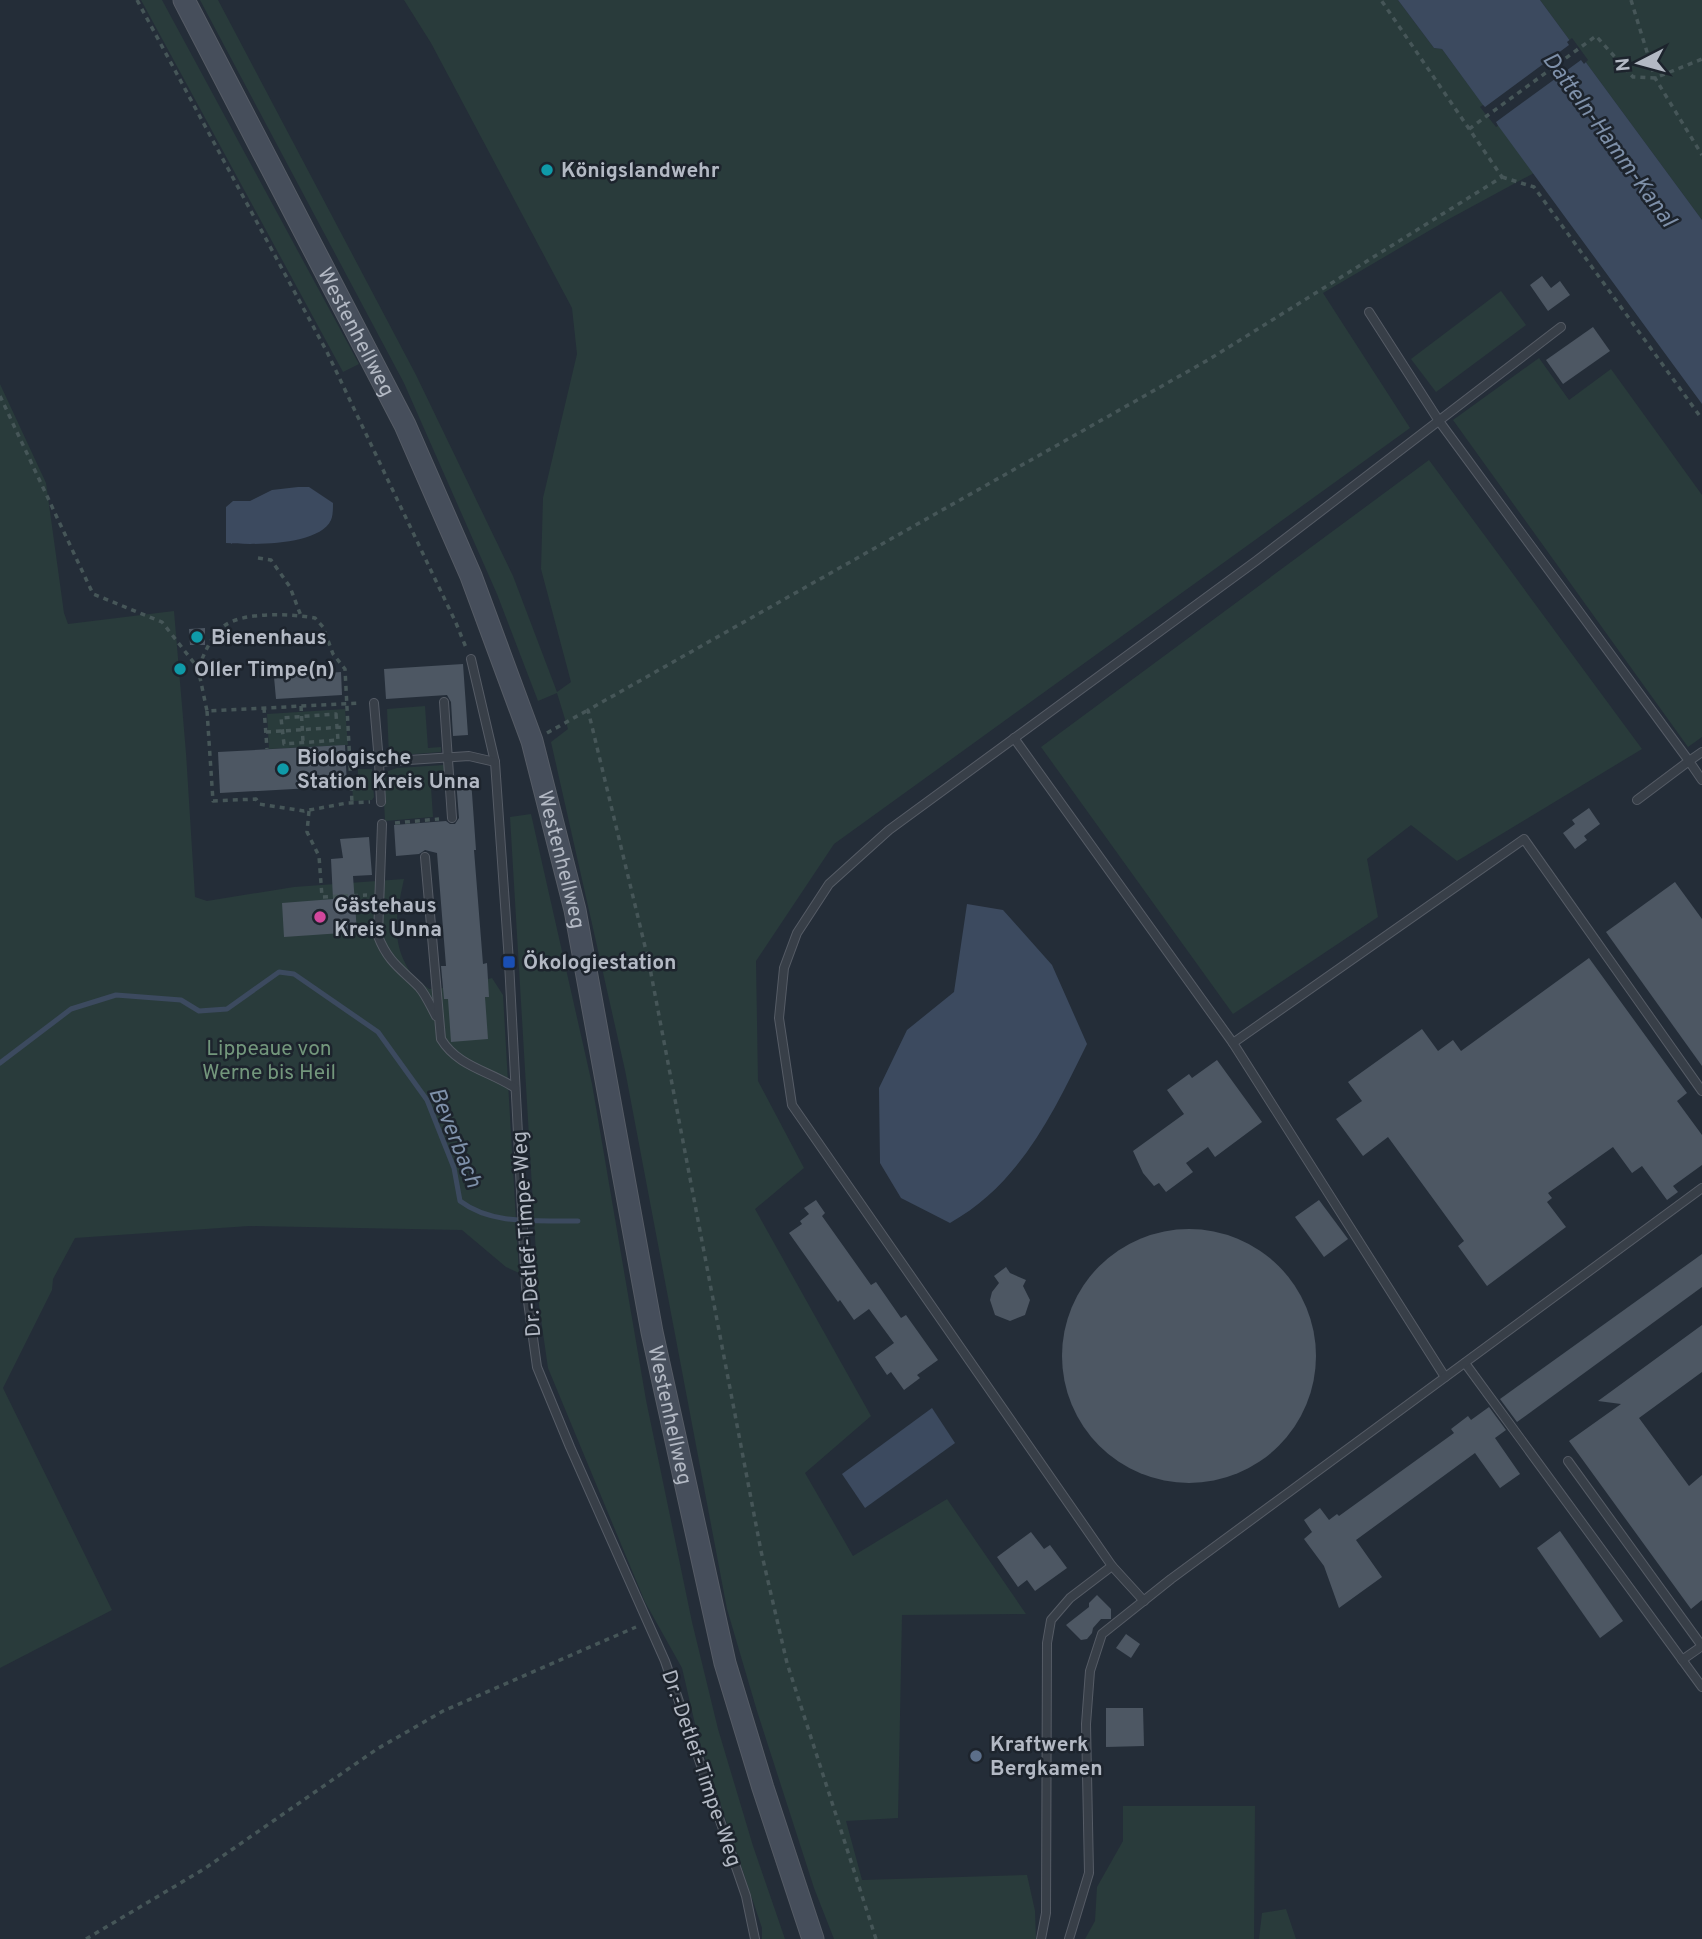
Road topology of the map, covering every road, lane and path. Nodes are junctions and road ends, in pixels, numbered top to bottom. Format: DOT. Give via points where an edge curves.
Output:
graph roads {
  1 [pos="137,0"];
  2 [pos="184,0"];
  3 [pos="1381,0"];
  4 [pos="1631,0"];
  5 [pos="1702,59"];
  6 [pos="1655,78"];
  7 [pos="1469,129"];
  8 [pos="1702,155"];
  9 [pos="1502,177"];
  10 [pos="1369,312"];
  11 [pos="1561,327"];
  12 [pos="0,396"];
  13 [pos="1702,419"];
  14 [pos="1439,421"];
  15 [pos="258,558"];
  16 [pos="301,616"];
  17 [pos="471,659"];
  18 [pos="198,668"];
  19 [pos="444,702"];
  20 [pos="374,703"];
  21 [pos="346,704"];
  22 [pos="301,706"];
  23 [pos="264,708"];
  24 [pos="588,710"];
  25 [pos="207,711"];
  26 [pos="301,716"];
  27 [pos="337,727"];
  28 [pos="344,727"];
  29 [pos="302,729"];
  30 [pos="282,731"];
  31 [pos="265,732"];
  32 [pos="1014,738"];
  33 [pos="532,741"];
  34 [pos="303,743"];
  35 [pos="267,749"];
  36 [pos="1702,751"];
  37 [pos="448,758"];
  38 [pos="1689,761"];
  39 [pos="379,762"];
  40 [pos="495,762"];
  41 [pos="1702,780"];
  42 [pos="1637,800"];
  43 [pos="381,802"];
  44 [pos="352,803"];
  45 [pos="309,811"];
  46 [pos="452,818"];
  47 [pos="382,824"];
  48 [pos="425,857"];
  49 [pos="380,894"];
  50 [pos="439,1022"];
  51 [pos="1233,1043"];
  52 [pos="515,1088"];
  53 [pos="1702,1091"];
  54 [pos="1701,1192"];
  55 [pos="1465,1363"];
  56 [pos="1445,1377"];
  57 [pos="1568,1461"];
  58 [pos="1112,1566"];
  59 [pos="1143,1601"];
  60 [pos="648,1622"];
  61 [pos="1702,1646"];
  62 [pos="1682,1660"];
  63 [pos="1702,1687"];
  64 [pos="86,1939"];
  65 [pos="755,1939"];
  66 [pos="813,1939"];
  67 [pos="876,1939"];
  68 [pos="1041,1939"];
  69 [pos="1069,1939"];
  1 -- 17 [label="path" via="327,352"];
  2 -- 33 [label="main road, Westenhellweg" via="405,425 471,576"];
  3 -- 7 [label="path"];
  4 -- 6 [label="path"];
  5 -- 6 [label="path"];
  6 -- 7 [label="path" via="1633,77 1596,36"];
  6 -- 8 [label="path"];
  7 -- 9 [label="path"];
  9 -- 13 [label="path" via="1534,187"];
  9 -- 24 [label="path" via="1208,360"];
  10 -- 14 [label="lane"];
  11 -- 14 [label="lane"];
  12 -- 18 [label="path" via="93,594 162,622"];
  14 -- 32 [label="lane"];
  14 -- 38 [label="lane"];
  15 -- 16 [label="path" via="271,560 290,587"];
  16 -- 18 [label="path" via="272,614 225,625 211,640"];
  16 -- 21 [label="path" via="315,618 323,627 345,670"];
  17 -- 40 [label="lane, Dr.-Detlef-Timpe-Weg"];
  18 -- 25 [label="path"];
  19 -- 37 [label="lane"];
  20 -- 21 [label="path"];
  20 -- 39 [label="lane"];
  21 -- 22 [label="path"];
  21 -- 44 [label="path"];
  22 -- 23 [label="path"];
  22 -- 26 [label="path"];
  23 -- 25 [label="path"];
  23 -- 31 [label="path"];
  24 -- 33 [label="path"];
  24 -- 67 [label="path" via="649,963 784,1650"];
  25 -- 45 [label="path" via="213,801 256,799 259,804"];
  26 -- 27 [label="path" via="336,714"];
  26 -- 29 [label="path"];
  26 -- 30 [label="path" via="281,718"];
  27 -- 28 [label="path"];
  27 -- 29 [label="path"];
  27 -- 34 [label="path" via="338,740"];
  29 -- 30 [label="path"];
  29 -- 34 [label="path"];
  30 -- 31 [label="path"];
  30 -- 34 [label="path" via="284,744"];
  31 -- 35 [label="path"];
  32 -- 51 [label="lane"];
  32 -- 58 [label="lane" via="889,830 829,884 797,933 784,968 779,1018 792,1105"];
  33 -- 66 [label="main road, Westenhellweg" via="575,910 652,1332 725,1663"];
  36 -- 38 [label="lane"];
  37 -- 39 [label="lane"];
  37 -- 40 [label="lane" via="469,756"];
  37 -- 46 [label="lane"];
  38 -- 41 [label="lane"];
  38 -- 42 [label="lane"];
  39 -- 43 [label="lane"];
  40 -- 52 [label="lane, Dr.-Detlef-Timpe-Weg"];
  43 -- 44 [label="path"];
  44 -- 45 [label="path"];
  45 -- 49 [label="path" via="307,832 319,856 322,897"];
  46 -- 47 [label="path"];
  47 -- 49 [label="lane"];
  48 -- 50 [label="lane"];
  49 -- 50 [label="lane" via="378,936 385,954 421,989"];
  50 -- 52 [label="lane" via="441,1039 458,1058"];
  51 -- 53 [label="lane" via="1524,839"];
  51 -- 56 [label="lane"];
  52 -- 60 [label="lane, Dr.-Detlef-Timpe-Weg" via="526,1287 537,1367"];
  54 -- 55 [label="lane"];
  55 -- 56 [label="lane"];
  55 -- 62 [label="lane"];
  56 -- 59 [label="lane"];
  57 -- 61 [label="lane"];
  58 -- 59 [label="lane"];
  58 -- 68 [label="lane" via="1070,1598 1051,1620 1046,1643 1046,1913"];
  59 -- 69 [label="lane" via="1102,1633 1090,1671 1086,1724 1089,1873"];
  60 -- 64 [label="path" via="443,1710 377,1749 204,1869"];
  60 -- 65 [label="lane, Dr.-Detlef-Timpe-Weg" via="741,1883"];
  61 -- 62 [label="lane"];
  62 -- 63 [label="lane"];
}
